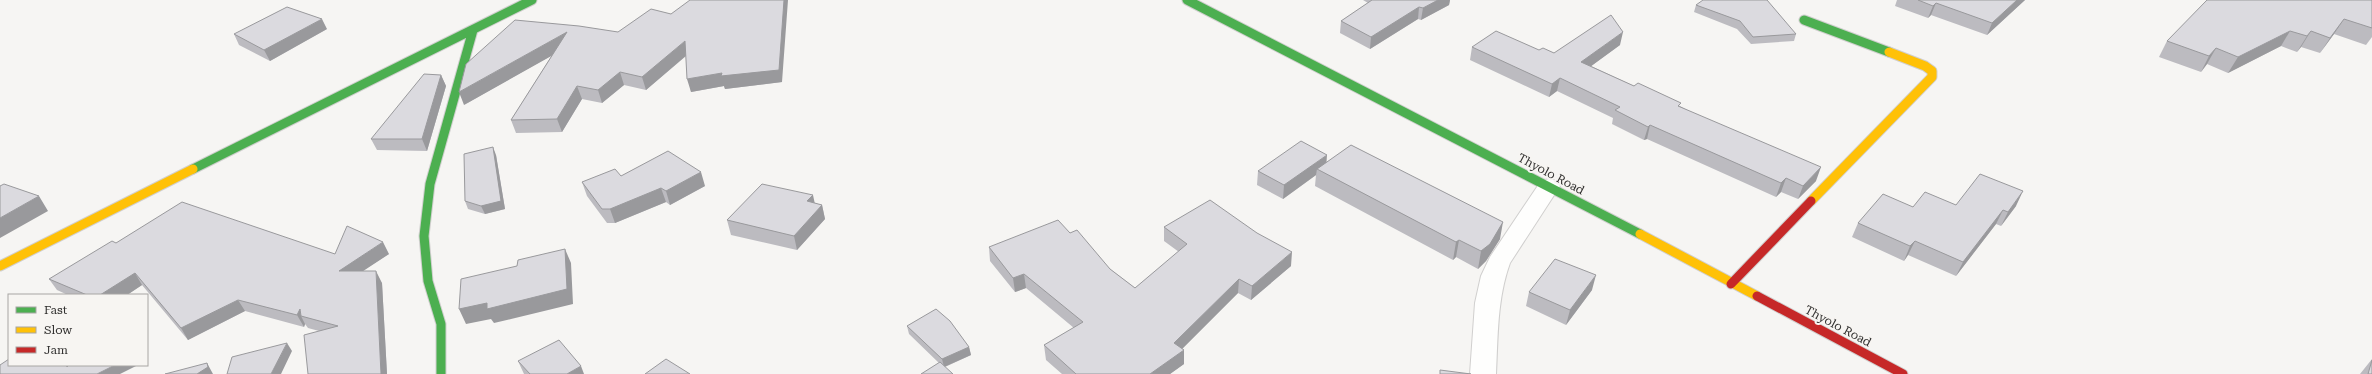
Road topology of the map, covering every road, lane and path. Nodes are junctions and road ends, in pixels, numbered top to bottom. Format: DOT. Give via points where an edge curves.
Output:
graph roads {
  1 [pos="532,0"];
  2 [pos="1187,0"];
  3 [pos="1804,20"];
  4 [pos="473,30"];
  5 [pos="1549,186"];
  6 [pos="0,266"];
  7 [pos="1731,284"];
  8 [pos="441,374"];
  9 [pos="1483,374"];
  10 [pos="1903,374"];
  1 -- 4 [label="main road"];
  2 -- 5 [label="main road, Thyolo Road"];
  3 -- 7 [label="main road" via="1925,66 1932,71 1932,77"];
  4 -- 6 [label="main road"];
  4 -- 8 [label="main road" via="430,184 424,236 428,280 440,324"];
  5 -- 7 [label="main road, Thyolo Road"];
  5 -- 9 [label="street" via="1498,263 1493,275 1488,298"];
  7 -- 10 [label="main road, Thyolo Road"];
}
